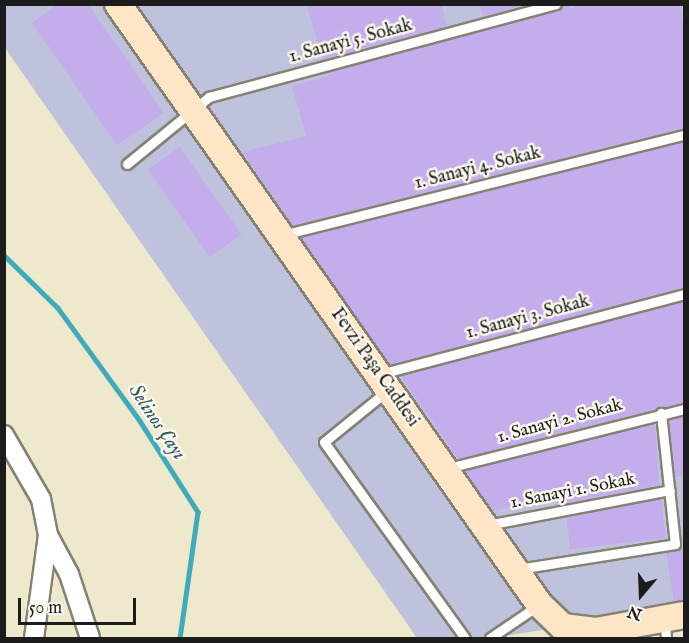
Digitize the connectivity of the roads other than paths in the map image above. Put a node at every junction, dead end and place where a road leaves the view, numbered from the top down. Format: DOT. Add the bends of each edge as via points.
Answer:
graph roads {
  1 [pos="118,4"];
  2 [pos="556,4"];
  3 [pos="191,109"];
  4 [pos="684,135"];
  5 [pos="128,164"];
  6 [pos="279,236"];
  7 [pos="684,294"];
  8 [pos="385,382"];
  9 [pos="684,409"];
  10 [pos="661,412"];
  11 [pos="4,435"];
  12 [pos="444,469"];
  13 [pos="670,490"];
  14 [pos="481,526"];
  15 [pos="48,535"];
  16 [pos="680,543"];
  17 [pos="515,569"];
  18 [pos="539,604"];
  19 [pos="672,625"];
  20 [pos="596,635"];
  21 [pos="34,639"];
  22 [pos="90,639"];
  23 [pos="465,639"];
  24 [pos="490,639"];
  1 -- 3 [label="street, Fevzi Paşa Caddesi"];
  2 -- 3 [label="lane, 1. Sanayi 5. Sokak" via="209,97"];
  3 -- 5 [label="lane, 1. Sanayi 5. Sokak"];
  3 -- 6 [label="street, Fevzi Paşa Caddesi"];
  4 -- 6 [label="lane, 1. Sanayi 4. Sokak"];
  6 -- 8 [label="street, Fevzi Paşa Caddesi"];
  7 -- 8 [label="lane, 1. Sanayi 3. Sokak"];
  8 -- 12 [label="street, Fevzi Paşa Caddesi"];
  8 -- 23 [label="lane" via="324,442"];
  9 -- 10 [label="lane, 1. Sanayi 2. Sokak"];
  10 -- 12 [label="lane, 1. Sanayi 2. Sokak"];
  10 -- 13 [label="lane"];
  11 -- 15 [label="street" via="40,499"];
  12 -- 14 [label="street, Fevzi Paşa Caddesi"];
  13 -- 14 [label="lane, 1. Sanayi 1. Sokak"];
  13 -- 16 [label="lane"];
  14 -- 17 [label="street, Fevzi Paşa Caddesi"];
  15 -- 21 [label="street"];
  15 -- 22 [label="street" via="69,574"];
  16 -- 17 [label="lane"];
  17 -- 18 [label="street, Fevzi Paşa Caddesi"];
  18 -- 20 [label="street, Fevzi Paşa Caddesi" via="563,627"];
  18 -- 24 [label="lane"];
  19 -- 20 [label="street, Fevzi Paşa Caddesi"];
}
